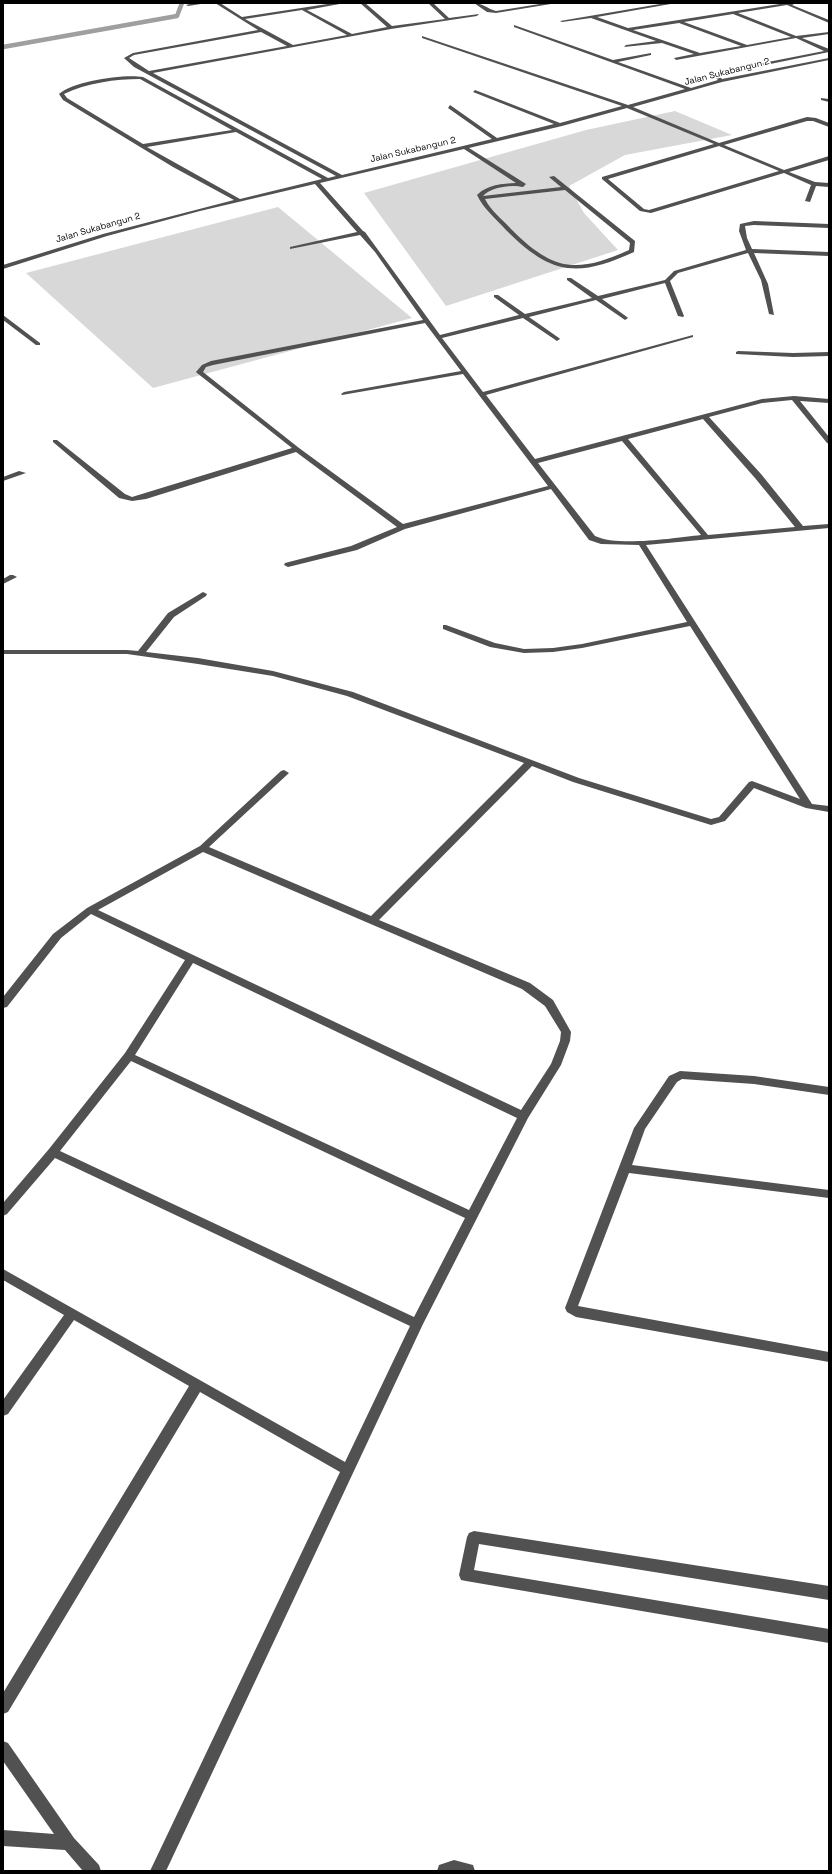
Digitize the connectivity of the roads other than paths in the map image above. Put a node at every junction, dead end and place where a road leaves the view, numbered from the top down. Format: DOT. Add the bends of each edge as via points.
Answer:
graph roads {
  1 [pos="205,3"];
  2 [pos="217,3"];
  3 [pos="343,3"];
  4 [pos="362,3"];
  5 [pos="430,3"];
  6 [pos="476,3"];
  7 [pos="554,3"];
  8 [pos="674,3"];
  9 [pos="794,3"];
  10 [pos="787,4"];
  11 [pos="188,6"];
  12 [pos="303,9"];
  13 [pos="734,13"];
  14 [pos="477,15"];
  15 [pos="593,17"];
  16 [pos="241,18"];
  17 [pos="448,19"];
  18 [pos="562,21"];
  19 [pos="680,21"];
  20 [pos="829,22"];
  21 [pos="516,26"];
  22 [pos="391,28"];
  23 [pos="629,29"];
  24 [pos="262,31"];
  25 [pos="829,33"];
  26 [pos="351,35"];
  27 [pos="424,37"];
  28 [pos="796,37"];
  29 [pos="663,41"];
  30 [pos="292,46"];
  31 [pos="626,46"];
  32 [pos="746,46"];
  33 [pos="829,51"];
  34 [pos="649,54"];
  35 [pos="700,55"];
  36 [pos="676,59"];
  37 [pos="613,61"];
  38 [pos="778,61"];
  39 [pos="827,61"];
  40 [pos="792,66"];
  41 [pos="739,68"];
  42 [pos="150,72"];
  43 [pos="756,74"];
  44 [pos="721,81"];
  45 [pos="692,90"];
  46 [pos="475,91"];
  47 [pos="829,97"];
  48 [pos="829,101"];
  49 [pos="450,107"];
  50 [pos="629,107"];
  51 [pos="560,125"];
  52 [pos="829,125"];
  53 [pos="238,130"];
  54 [pos="497,140"];
  55 [pos="143,146"];
  56 [pos="719,146"];
  57 [pos="464,148"];
  58 [pos="829,158"];
  59 [pos="782,171"];
  60 [pos="340,176"];
  61 [pos="552,177"];
  62 [pos="326,179"];
  63 [pos="316,182"];
  64 [pos="523,184"];
  65 [pos="814,184"];
  66 [pos="829,185"];
  67 [pos="566,188"];
  68 [pos="533,192"];
  69 [pos="481,198"];
  70 [pos="238,200"];
  71 [pos="808,201"];
  72 [pos="829,226"];
  73 [pos="363,233"];
  74 [pos="292,248"];
  75 [pos="750,251"];
  76 [pos="829,254"];
  77 [pos="3,267"];
  78 [pos="569,280"];
  79 [pos="667,281"];
  80 [pos="496,296"];
  81 [pos="597,298"];
  82 [pos="772,314"];
  83 [pos="681,316"];
  84 [pos="3,317"];
  85 [pos="524,317"];
  86 [pos="625,318"];
  87 [pos="427,321"];
  88 [pos="691,336"];
  89 [pos="438,337"];
  90 [pos="557,339"];
  91 [pos="38,344"];
  92 [pos="738,353"];
  93 [pos="829,354"];
  94 [pos="466,372"];
  95 [pos="344,394"];
  96 [pos="483,394"];
  97 [pos="794,398"];
  98 [pos="829,401"];
  99 [pos="704,416"];
  100 [pos="623,438"];
  101 [pos="55,441"];
  102 [pos="829,442"];
  103 [pos="298,449"];
  104 [pos="534,462"];
  105 [pos="22,473"];
  106 [pos="3,480"];
  107 [pos="552,487"];
  108 [pos="829,526"];
  109 [pos="402,527"];
  110 [pos="801,529"];
  111 [pos="706,537"];
  112 [pos="641,543"];
  113 [pos="288,565"];
  114 [pos="13,577"];
  115 [pos="3,582"];
  116 [pos="203,594"];
  117 [pos="693,623"];
  118 [pos="446,627"];
  119 [pos="3,652"];
  120 [pos="140,654"];
  121 [pos="530,763"];
  122 [pos="284,773"];
  123 [pos="809,806"];
  124 [pos="829,809"];
  125 [pos="203,848"];
  126 [pos="90,910"];
  127 [pos="372,921"];
  128 [pos="191,959"];
  129 [pos="3,1004"];
  130 [pos="129,1056"];
  131 [pos="829,1091"];
  132 [pos="523,1116"];
  133 [pos="53,1152"];
  134 [pos="625,1168"];
  135 [pos="829,1194"];
  136 [pos="3,1211"];
  137 [pos="471,1216"];
  138 [pos="3,1274"];
  139 [pos="72,1313"];
  140 [pos="417,1324"];
  141 [pos="829,1357"];
  142 [pos="197,1385"];
  143 [pos="3,1410"];
  144 [pos="348,1470"];
  145 [pos="829,1593"];
  146 [pos="829,1636"];
  147 [pos="3,1707"];
  148 [pos="3,1748"];
  149 [pos="3,1838"];
  150 [pos="69,1843"];
  151 [pos="93,1871"];
  152 [pos="158,1871"];
  153 [pos="445,1871"];
  154 [pos="467,1871"];
  1 -- 11 [label="street"];
  2 -- 16 [label="street"];
  3 -- 12 [label="street"];
  4 -- 22 [label="street"];
  5 -- 17 [label="street"];
  6 -- 7 [label="street" via="496,12"];
  8 -- 15 [label="street"];
  9 -- 10 [label="street"];
  10 -- 13 [label="street"];
  10 -- 20 [label="street"];
  12 -- 16 [label="street"];
  12 -- 26 [label="street"];
  13 -- 19 [label="street"];
  13 -- 28 [label="street"];
  14 -- 17 [label="street"];
  15 -- 18 [label="street"];
  15 -- 23 [label="street"];
  16 -- 24 [label="street"];
  17 -- 22 [label="street"];
  19 -- 23 [label="street"];
  19 -- 32 [label="street"];
  21 -- 37 [label="street"];
  22 -- 26 [label="street"];
  23 -- 29 [label="street"];
  24 -- 30 [label="street"];
  24 -- 42 [label="street" via="133,54 126,58"];
  25 -- 28 [label="street"];
  26 -- 30 [label="street"];
  27 -- 50 [label="street"];
  28 -- 32 [label="street"];
  28 -- 33 [label="street"];
  29 -- 31 [label="street"];
  29 -- 35 [label="street"];
  30 -- 42 [label="street"];
  32 -- 35 [label="street"];
  33 -- 38 [label="street"];
  34 -- 37 [label="street"];
  35 -- 36 [label="street"];
  37 -- 45 [label="street"];
  38 -- 40 [label="street"];
  38 -- 41 [label="street"];
  39 -- 40 [label="street, Jalan Sukabangun 2"];
  40 -- 43 [label="street, Jalan Sukabangun 2"];
  41 -- 43 [label="street"];
  41 -- 44 [label="street" via="719,73 716,76"];
  42 -- 60 [label="street"];
  43 -- 44 [label="street, Jalan Sukabangun 2"];
  44 -- 45 [label="street, Jalan Sukabangun 2"];
  45 -- 50 [label="street, Jalan Sukabangun 2"];
  46 -- 51 [label="street"];
  47 -- 48 [label="street" via="823,99"];
  49 -- 54 [label="street"];
  50 -- 51 [label="street, Jalan Sukabangun 2"];
  50 -- 56 [label="street"];
  51 -- 54 [label="street, Jalan Sukabangun 2"];
  52 -- 56 [label="street" via="807,119"];
  53 -- 55 [label="street"];
  53 -- 55 [label="street" via="141,78 71,88 61,94 65,99"];
  53 -- 62 [label="street"];
  54 -- 57 [label="street, Jalan Sukabangun 2"];
  55 -- 70 [label="street"];
  56 -- 59 [label="street"];
  56 -- 59 [label="street" via="604,178 642,210 649,212"];
  57 -- 60 [label="street, Jalan Sukabangun 2"];
  57 -- 64 [label="street"];
  58 -- 59 [label="street"];
  59 -- 65 [label="street"];
  60 -- 62 [label="street, Jalan Sukabangun 2"];
  61 -- 67 [label="street"];
  62 -- 63 [label="street, Jalan Sukabangun 2"];
  63 -- 70 [label="street, Jalan Sukabangun 2"];
  63 -- 73 [label="street"];
  64 -- 68 [label="street"];
  64 -- 69 [label="street" via="494,187 485,190"];
  65 -- 66 [label="street"];
  65 -- 71 [label="street"];
  67 -- 68 [label="street"];
  67 -- 69 [label="street" via="632,242 632,251 598,265 580,268 558,266 521,243"];
  68 -- 69 [label="street"];
  70 -- 77 [label="street, Jalan Sukabangun 2"];
  72 -- 75 [label="street" via="742,225 741,229"];
  73 -- 74 [label="street"];
  73 -- 87 [label="street"];
  75 -- 76 [label="street"];
  75 -- 79 [label="street" via="676,272"];
  75 -- 82 [label="street" via="764,279"];
  78 -- 81 [label="street"];
  79 -- 81 [label="street"];
  79 -- 83 [label="street"];
  80 -- 85 [label="street"];
  81 -- 85 [label="street"];
  81 -- 86 [label="street"];
  84 -- 91 [label="street"];
  85 -- 89 [label="street"];
  85 -- 90 [label="street"];
  87 -- 89 [label="street"];
  87 -- 103 [label="street" via="211,363 200,370 199,372"];
  88 -- 96 [label="street"];
  89 -- 94 [label="street"];
  92 -- 93 [label="street"];
  94 -- 95 [label="street"];
  94 -- 96 [label="street"];
  96 -- 104 [label="street"];
  97 -- 98 [label="street"];
  97 -- 99 [label="street" via="762,401"];
  97 -- 102 [label="street"];
  99 -- 100 [label="street"];
  99 -- 110 [label="street"];
  100 -- 104 [label="street"];
  100 -- 111 [label="street"];
  101 -- 103 [label="street" via="122,496 132,499"];
  103 -- 109 [label="street"];
  104 -- 107 [label="street"];
  105 -- 106 [label="street"];
  107 -- 109 [label="street"];
  107 -- 112 [label="street" via="594,540"];
  108 -- 110 [label="street"];
  109 -- 113 [label="street" via="354,548"];
  110 -- 111 [label="street"];
  111 -- 112 [label="street"];
  112 -- 117 [label="street"];
  114 -- 115 [label="street"];
  116 -- 120 [label="street" via="171,615"];
  117 -- 118 [label="street" via="582,646 524,651 493,645"];
  117 -- 123 [label="street"];
  119 -- 120 [label="street"];
  120 -- 121 [label="street" via="273,674 350,694"];
  121 -- 123 [label="street" via="711,822 722,819 752,784"];
  121 -- 127 [label="street"];
  122 -- 125 [label="street"];
  123 -- 124 [label="street"];
  125 -- 126 [label="street"];
  125 -- 127 [label="street"];
  126 -- 128 [label="street"];
  126 -- 129 [label="street" via="57,936"];
  127 -- 132 [label="street" via="526,986 549,1003 566,1032 565,1041 556,1065"];
  128 -- 130 [label="street"];
  128 -- 132 [label="street"];
  130 -- 133 [label="street"];
  130 -- 137 [label="street"];
  131 -- 134 [label="street" via="754,1080 680,1075 673,1079 640,1128"];
  132 -- 137 [label="street"];
  133 -- 136 [label="street"];
  133 -- 140 [label="street"];
  134 -- 135 [label="street"];
  134 -- 141 [label="street" via="571,1309 576,1312"];
  137 -- 140 [label="street"];
  138 -- 139 [label="street"];
  139 -- 142 [label="street"];
  139 -- 143 [label="street"];
  140 -- 144 [label="street"];
  142 -- 144 [label="street"];
  142 -- 147 [label="street"];
  144 -- 152 [label="street"];
  145 -- 146 [label="street" via="474,1537 466,1575"];
  148 -- 150 [label="street"];
  149 -- 150 [label="street"];
  150 -- 151 [label="street"];
  153 -- 154 [label="street" via="454,1868"];
}
